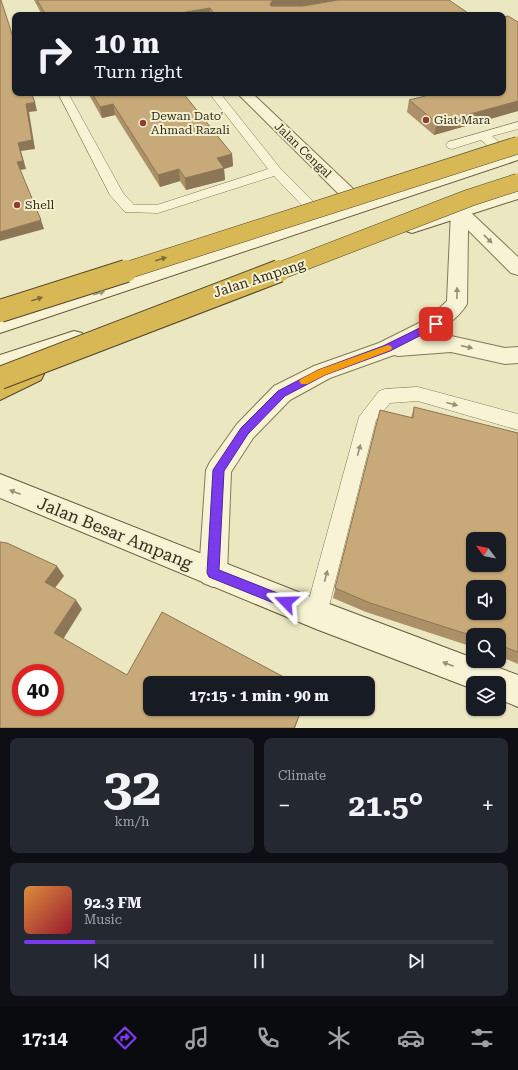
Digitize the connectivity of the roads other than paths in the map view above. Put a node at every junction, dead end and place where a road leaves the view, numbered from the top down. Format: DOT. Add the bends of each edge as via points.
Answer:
graph roads {
  1 [pos="64,96"];
  2 [pos="216,96"];
  3 [pos="247,96"];
  4 [pos="518,125"];
  5 [pos="483,135"];
  6 [pos="452,145"];
  7 [pos="515,153"];
  8 [pos="276,171"];
  9 [pos="518,182"];
  10 [pos="431,184"];
  11 [pos="518,194"];
  12 [pos="361,206"];
  13 [pos="460,212"];
  14 [pos="323,219"];
  15 [pos="518,268"];
  16 [pos="0,311"];
  17 [pos="0,325"];
  18 [pos="106,337"];
  19 [pos="387,349"];
  20 [pos="518,355"];
  21 [pos="0,364"];
  22 [pos="0,378"];
  23 [pos="0,391"];
  24 [pos="518,422"];
  25 [pos="0,486"];
  26 [pos="213,573"];
  27 [pos="316,614"];
  28 [pos="480,676"];
  29 [pos="506,686"];
  30 [pos="518,691"];
  1 -- 8 [label="lane" via="117,195 130,209 158,209"];
  2 -- 8 [label="lane"];
  3 -- 12 [label="street, Jalan Cengal"];
  4 -- 5 [label="lane"];
  5 -- 6 [label="lane"];
  5 -- 7 [label="lane"];
  7 -- 10 [label="street"];
  16 -- 7 [label="highway, one-way, bridge"];
  8 -- 14 [label="lane"];
  9 -- 18 [label="highway, bridge" via="469,198"];
  10 -- 12 [label="street"];
  10 -- 13 [label="street"];
  11 -- 13 [label="street, Jalan Ampang"];
  12 -- 14 [label="street"];
  13 -- 15 [label="street, one-way"];
  19 -- 13 [label="street, one-way" via="436,324 457,304"];
  13 -- 21 [label="street, Jalan Ampang"];
  17 -- 14 [label="street, one-way"];
  18 -- 22 [label="highway, bridge"];
  18 -- 23 [label="highway, bridge"];
  19 -- 20 [label="street, one-way" via="451,344 505,356"];
  19 -- 26 [label="street" via="322,372 282,393 244,431 219,470"];
  27 -- 24 [label="lane, one-way" via="368,417 385,396 418,394"];
  26 -- 25 [label="street, Jalan Besar Ampang, one-way"];
  26 -- 27 [label="street, Jalan Besar Ampang"];
  28 -- 27 [label="street, Jalan Besar Ampang, one-way"];
  29 -- 30 [label="street, Jalan Besar Ampang"];
}
